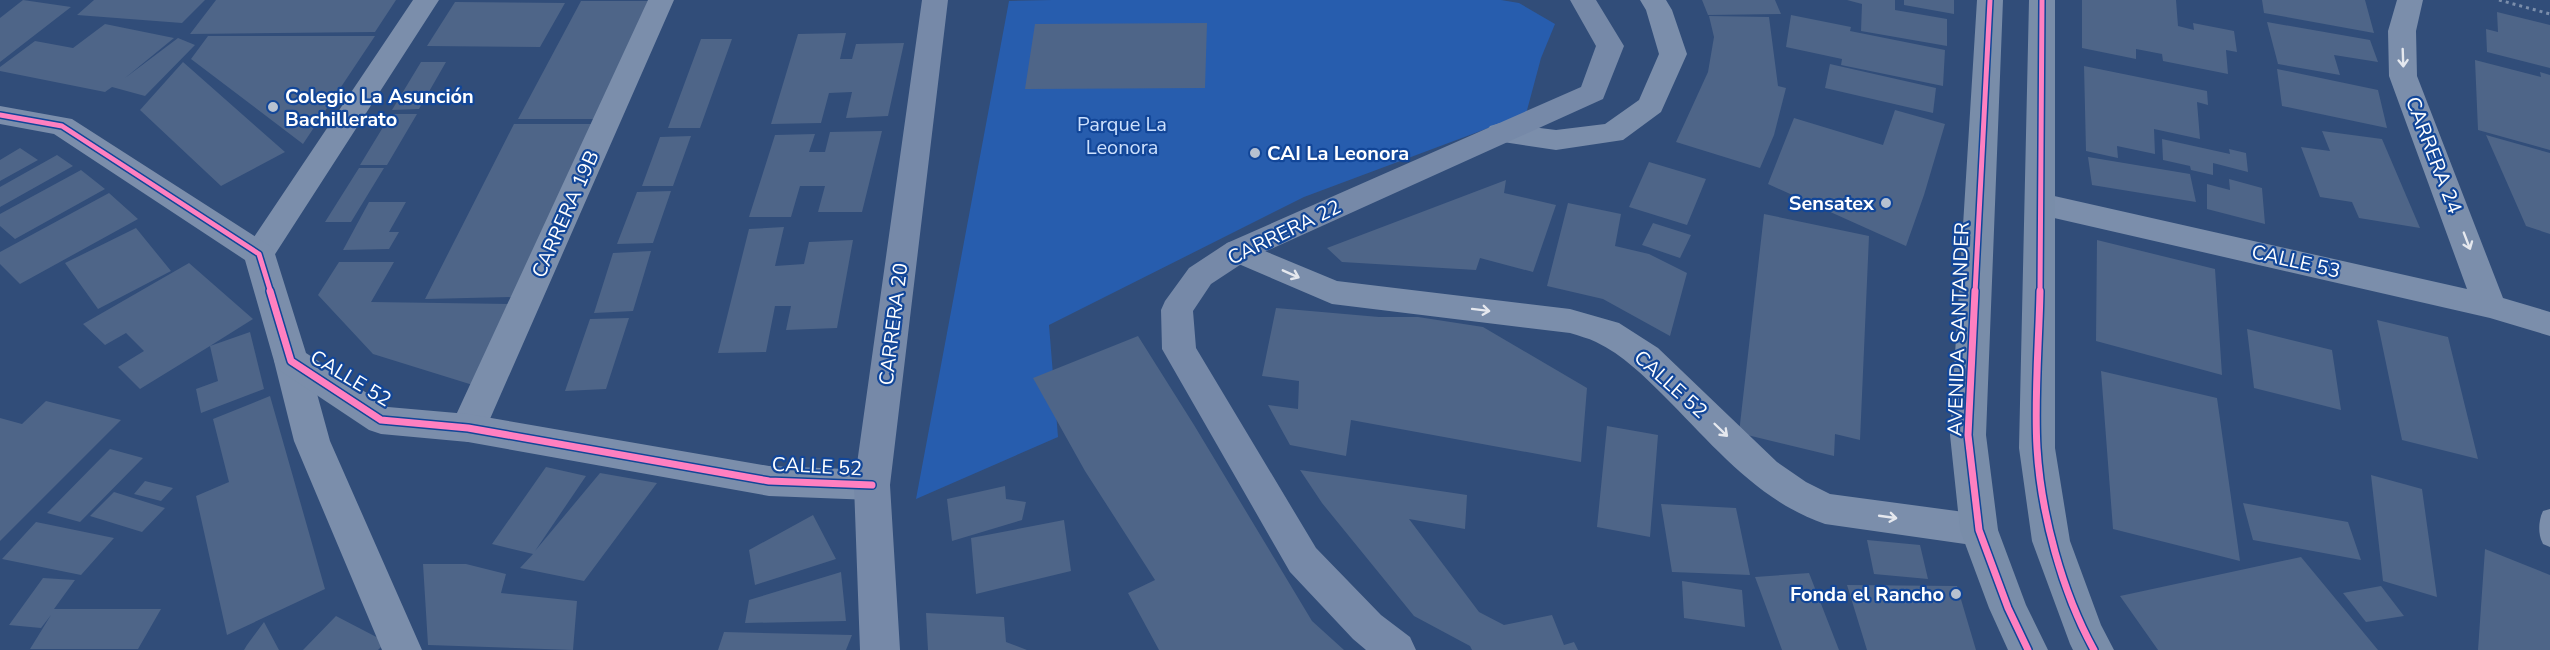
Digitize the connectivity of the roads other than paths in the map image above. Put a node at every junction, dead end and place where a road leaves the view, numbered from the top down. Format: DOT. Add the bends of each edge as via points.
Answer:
graph roads {
  1 [pos="426,0"];
  2 [pos="661,0"];
  3 [pos="935,0"];
  4 [pos="1582,0"];
  5 [pos="1653,0"];
  6 [pos="1990,0"];
  7 [pos="2042,0"];
  8 [pos="2410,0"];
  9 [pos="0,115"];
  10 [pos="1500,133"];
  11 [pos="2041,204"];
  12 [pos="1238,251"];
  13 [pos="259,254"];
  14 [pos="2490,306"];
  15 [pos="2550,324"];
  16 [pos="291,361"];
  17 [pos="468,428"];
  18 [pos="872,485"];
  19 [pos="2550,517"];
  20 [pos="1979,530"];
  21 [pos="2550,538"];
  22 [pos="402,650"];
  23 [pos="880,650"];
  24 [pos="1396,650"];
  25 [pos="2028,650"];
  26 [pos="2094,650"];
  1 -- 13 [label="street"];
  2 -- 17 [label="street, CARRERA 19B"];
  3 -- 18 [label="main road, CARRERA 20"];
  4 -- 10 [label="main road, CARRERA 22" via="1610,46 1593,93"];
  5 -- 10 [label="street" via="1673,54 1651,105 1613,133 1556,140"];
  6 -- 20 [label="main road, AVENIDA SANTANDER" via="1968,435"];
  7 -- 11 [label="main road"];
  8 -- 14 [label="street, CARRERA 24, one-way" via="2402,31 2403,76"];
  9 -- 13 [label="street" via="62,126"];
  10 -- 12 [label="main road, CARRERA 22"];
  11 -- 14 [label="street, CALLE 53"];
  11 -- 26 [label="main road" via="2037,448 2051,541"];
  12 -- 20 [label="street, CALLE 52, one-way" via="1332,292 1570,321 1607,332 1646,357 1764,472 1793,493 1825,508"];
  12 -- 24 [label="main road, CARRERA 22" via="1200,276 1177,310 1179,349 1303,560 1367,627"];
  13 -- 16 [label="street, CALLE 52"];
  14 -- 15 [label="street, CALLE 53"];
  16 -- 17 [label="street, CALLE 52" via="381,420"];
  16 -- 22 [label="street" via="312,441"];
  17 -- 18 [label="street, CALLE 52" via="769,481"];
  18 -- 23 [label="main road, CARRERA 20"];
  19 -- 21 [label="lane"];
  20 -- 25 [label="main road, AVENIDA SANTANDER"];
}
